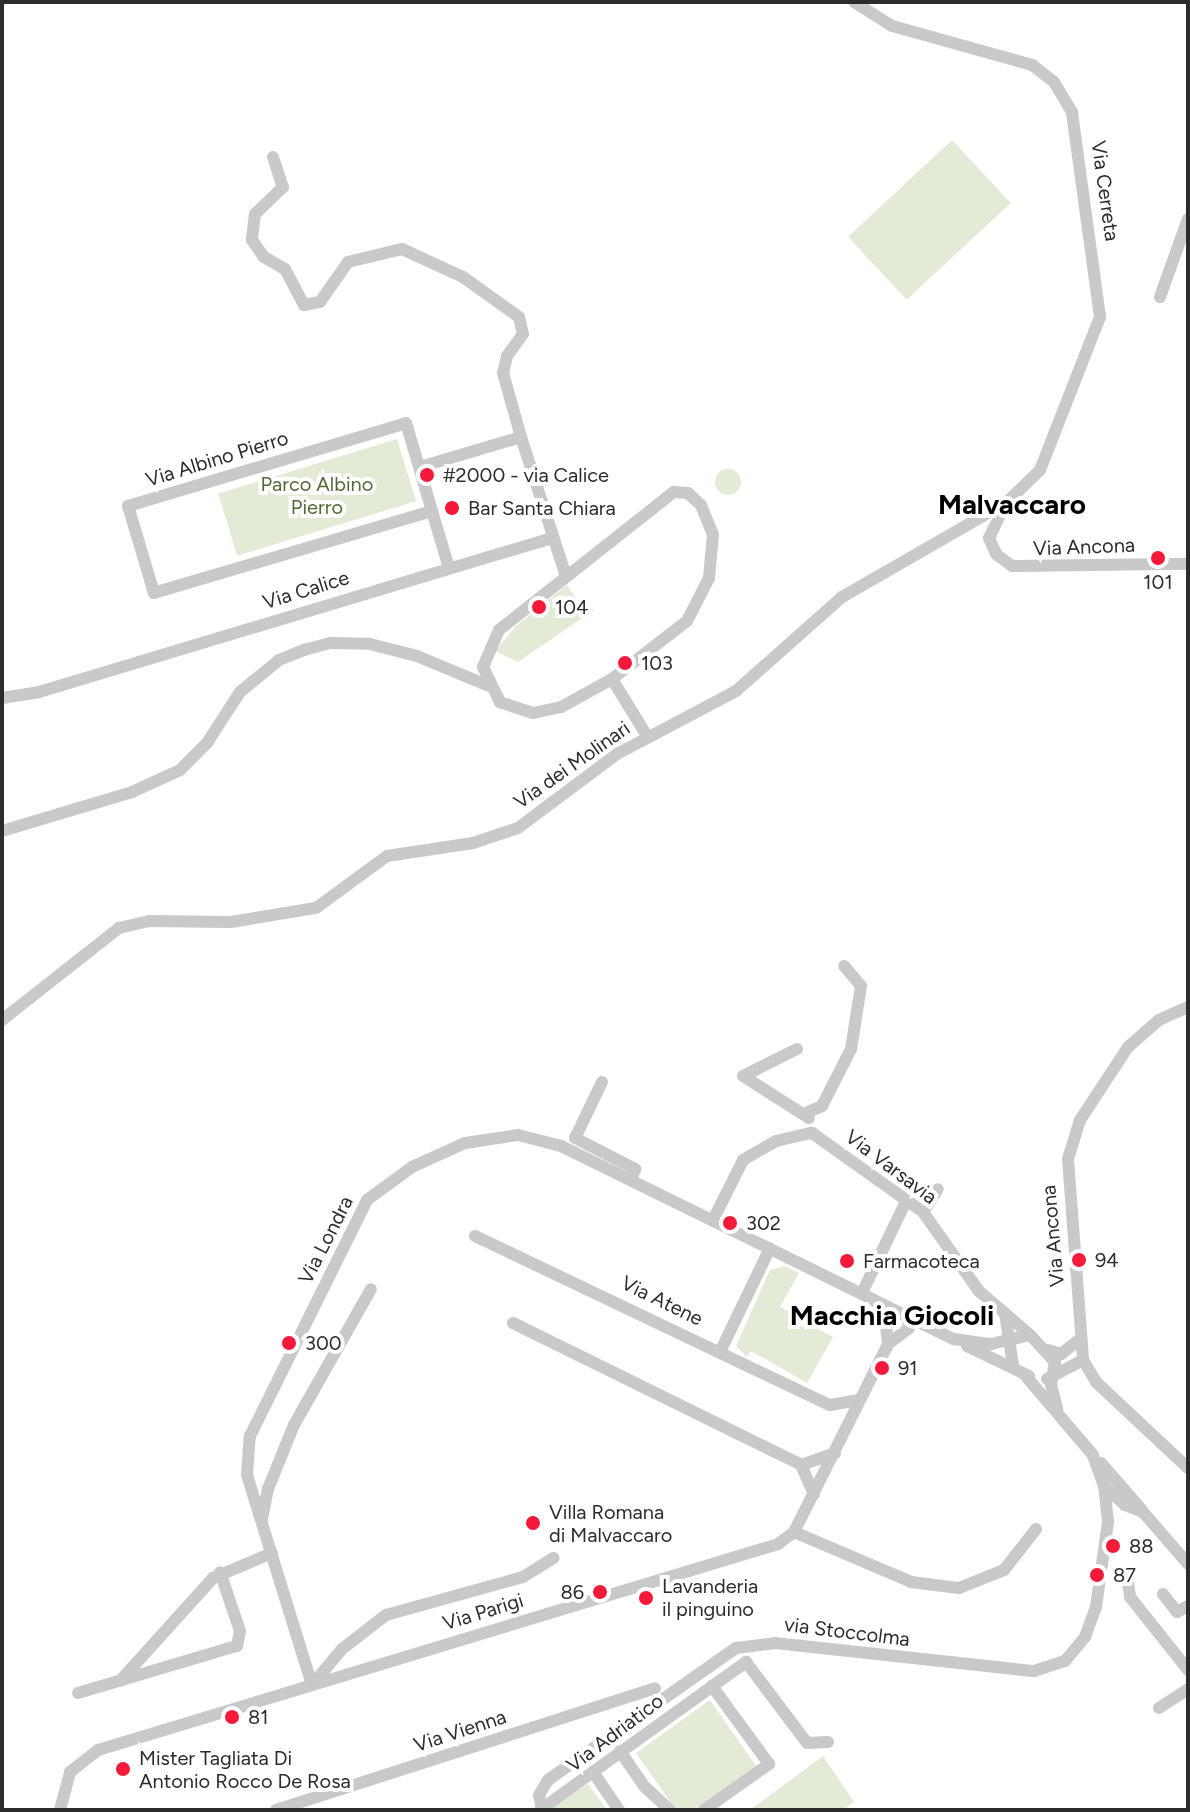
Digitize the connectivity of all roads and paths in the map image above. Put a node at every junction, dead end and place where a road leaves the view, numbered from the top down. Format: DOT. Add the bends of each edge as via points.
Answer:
graph roads {
  1 [pos="854,2"];
  2 [pos="273,157"];
  3 [pos="1188,219"];
  4 [pos="1160,297"];
  5 [pos="521,437"];
  6 [pos="420,467"];
  7 [pos="1007,502"];
  8 [pos="432,511"];
  9 [pos="552,538"];
  10 [pos="1188,564"];
  11 [pos="449,568"];
  12 [pos="566,576"];
  13 [pos="612,679"];
  14 [pos="489,686"];
  15 [pos="2,698"];
  16 [pos="647,736"];
  17 [pos="2,831"];
  18 [pos="844,966"];
  19 [pos="1188,1007"];
  20 [pos="2,1020"];
  21 [pos="797,1049"];
  22 [pos="602,1082"];
  23 [pos="808,1112"];
  24 [pos="812,1133"];
  25 [pos="631,1179"];
  26 [pos="938,1189"];
  27 [pos="906,1201"];
  28 [pos="923,1212"];
  29 [pos="713,1220"];
  30 [pos="475,1236"];
  31 [pos="770,1248"];
  32 [pos="371,1289"];
  33 [pos="867,1296"];
  34 [pos="1004,1310"];
  35 [pos="907,1313"];
  36 [pos="887,1321"];
  37 [pos="513,1323"];
  38 [pos="931,1325"];
  39 [pos="905,1331"];
  40 [pos="1030,1335"];
  41 [pos="954,1339"];
  42 [pos="1080,1339"];
  43 [pos="1008,1342"];
  44 [pos="888,1344"];
  45 [pos="720,1352"];
  46 [pos="1055,1352"];
  47 [pos="1083,1360"];
  48 [pos="1013,1365"];
  49 [pos="1024,1374"];
  50 [pos="1057,1375"];
  51 [pos="1096,1382"];
  52 [pos="858,1400"];
  53 [pos="830,1405"];
  54 [pos="1057,1408"];
  55 [pos="843,1430"];
  56 [pos="835,1453"];
  57 [pos="1093,1455"];
  58 [pos="801,1465"];
  59 [pos="1188,1468"];
  60 [pos="1104,1486"];
  61 [pos="814,1494"];
  62 [pos="1125,1505"];
  63 [pos="1143,1512"];
  64 [pos="1108,1522"];
  65 [pos="262,1523"];
  66 [pos="1036,1529"];
  67 [pos="794,1532"];
  68 [pos="272,1553"];
  69 [pos="553,1558"];
  70 [pos="1188,1564"];
  71 [pos="220,1572"];
  72 [pos="1128,1582"];
  73 [pos="1163,1594"];
  74 [pos="1188,1606"];
  75 [pos="1188,1670"];
  76 [pos="120,1681"];
  77 [pos="312,1685"];
  78 [pos="712,1686"];
  79 [pos="655,1688"];
  80 [pos="1188,1689"];
  81 [pos="78,1693"];
  82 [pos="1159,1708"];
  83 [pos="828,1742"];
  84 [pos="620,1751"];
  85 [pos="593,1772"];
  86 [pos="60,1810"];
  87 [pos="276,1810"];
  88 [pos="541,1810"];
  89 [pos="619,1810"];
  90 [pos="670,1810"];
  91 [pos="704,1810"];
  1 -- 7 [label="street, Via Cerreta" via="892,26 1032,65 1054,82 1072,112 1100,317 1050,452"];
  2 -- 5 [label="street" via="283,187 255,214 252,240 264,257 285,269 304,305 325,297 348,262 402,249 463,277 519,317 523,334 507,356 503,373"];
  3 -- 4 [label="street"];
  5 -- 6 [label="street"];
  5 -- 9 [label="street"];
  6 -- 8 [label="street, Via Albino Pierro"];
  6 -- 8 [label="street, Via Albino Pierro" via="406,423 128,506 154,593"];
  7 -- 10 [label="street, Via Ancona" via="989,538 996,554 1012,566"];
  7 -- 16 [label="street, Via dei Molinari" via="842,597 748,683"];
  8 -- 11 [label="street"];
  9 -- 11 [label="street, Via Calice"];
  9 -- 12 [label="street"];
  11 -- 15 [label="street, Via Calice"];
  12 -- 13 [label="street" via="674,492 688,493 710,519 713,557 701,601 668,639"];
  12 -- 14 [label="street" via="492,639 483,667"];
  13 -- 14 [label="street" via="561,707 533,713 510,708"];
  13 -- 16 [label="street"];
  14 -- 17 [label="street" via="417,656 370,644 331,643 304,650 279,660 240,692 207,743 180,770 132,792"];
  16 -- 20 [label="street, Via dei Molinari" via="596,767 518,828 473,843 387,856 329,903 231,922 149,921 119,928"];
  18 -- 23 [label="street" via="861,986 851,1049 822,1106"];
  19 -- 42 [label="street, Via Ancona" via="1159,1020 1128,1047 1073,1134 1068,1176"];
  21 -- 23 [label="street" via="743,1076"];
  22 -- 25 [label="street" via="575,1138 635,1169"];
  23 -- 24 [label="street"];
  24 -- 27 [label="street, Via Varsavia"];
  24 -- 29 [label="street" via="776,1141 743,1160"];
  25 -- 29 [label="street, Via Londra"];
  25 -- 65 [label="street, Via Londra" via="561,1146 502,1135 438,1154 377,1189 361,1211 250,1436 247,1475"];
  26 -- 28 [label="street"];
  27 -- 28 [label="street, Via Varsavia"];
  27 -- 33 [label="street"];
  28 -- 34 [label="street, Via Varsavia" via="979,1291"];
  29 -- 31 [label="street, Via Londra"];
  30 -- 45 [label="street, Via Atene"];
  31 -- 33 [label="street, Via Londra"];
  31 -- 45 [label="street"];
  32 -- 65 [label="street" via="294,1425 268,1489"];
  33 -- 35 [label="street, Via Londra"];
  33 -- 36 [label="street"];
  34 -- 40 [label="street"];
  34 -- 43 [label="street" via="1012,1334"];
  35 -- 38 [label="street"];
  35 -- 39 [label="street"];
  36 -- 39 [label="street"];
  36 -- 44 [label="street"];
  37 -- 58 [label="street"];
  38 -- 39 [label="street"];
  38 -- 41 [label="street"];
  39 -- 44 [label="street"];
  40 -- 43 [label="street"];
  40 -- 46 [label="street"];
  41 -- 43 [label="street"];
  41 -- 48 [label="street"];
  42 -- 46 [label="street"];
  42 -- 47 [label="street, Via Ancona"];
  43 -- 48 [label="street"];
  44 -- 52 [label="street"];
  45 -- 53 [label="street, Via Atene"];
  46 -- 47 [label="street"];
  46 -- 50 [label="street"];
  47 -- 50 [label="street"];
  47 -- 51 [label="street, Via Ancona"];
  48 -- 49 [label="street"];
  49 -- 50 [label="street" via="1038,1380"];
  49 -- 54 [label="street"];
  50 -- 51 [label="street"];
  50 -- 54 [label="street"];
  51 -- 59 [label="street, Via Ancona"];
  52 -- 53 [label="street"];
  52 -- 55 [label="street"];
  53 -- 55 [label="street"];
  54 -- 57 [label="street"];
  55 -- 56 [label="street"];
  56 -- 58 [label="street"];
  56 -- 61 [label="street"];
  57 -- 60 [label="street, via Stoccolma"];
  57 -- 63 [label="street"];
  58 -- 61 [label="street"];
  60 -- 62 [label="street"];
  60 -- 64 [label="street, via Stoccolma"];
  61 -- 67 [label="street"];
  62 -- 63 [label="street"];
  62 -- 64 [label="street"];
  63 -- 70 [label="street"];
  64 -- 88 [label="street, via Stoccolma" via="1096,1607 1076,1650 1055,1666 1034,1671 748,1644 726,1652 548,1780 539,1795"];
  65 -- 68 [label="street, Via Londra"];
  66 -- 67 [label="street" via="1004,1570 959,1588 911,1582"];
  67 -- 77 [label="street, Via Parigi" via="778,1544"];
  68 -- 71 [label="street"];
  68 -- 77 [label="street, Via Londra"];
  69 -- 77 [label="street" via="523,1577 386,1615 342,1649"];
  71 -- 76 [label="street"];
  71 -- 76 [label="street" via="240,1631 237,1646"];
  72 -- 75 [label="street" via="1130,1597"];
  73 -- 74 [label="street" via="1177,1612"];
  76 -- 81 [label="street"];
  77 -- 86 [label="street, Via Parigi" via="88,1755 65,1781"];
  78 -- 83 [label="street, Via Adriatico" via="746,1662 807,1743"];
  78 -- 84 [label="street, Via Adriatico"];
  78 -- 91 [label="street" via="769,1764"];
  79 -- 87 [label="street, Via Vienna"];
  80 -- 82 [label="street"];
  84 -- 85 [label="street, Via Adriatico"];
  84 -- 90 [label="street" via="644,1786"];
  85 -- 88 [label="street, Via Adriatico"];
  85 -- 89 [label="street"];
}
